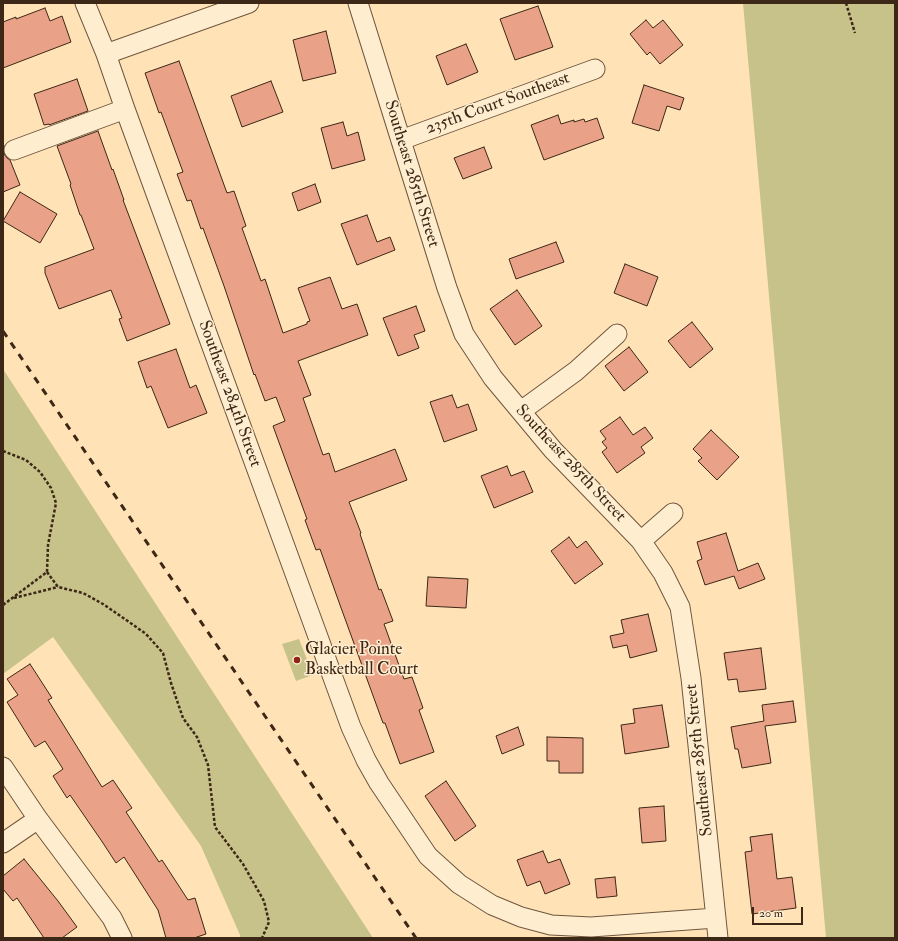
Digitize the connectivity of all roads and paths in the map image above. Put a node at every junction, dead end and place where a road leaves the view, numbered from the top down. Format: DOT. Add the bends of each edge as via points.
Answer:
graph roads {
  1 [pos="85,3"];
  2 [pos="249,3"];
  3 [pos="358,3"];
  4 [pos="846,3"];
  5 [pos="854,33"];
  6 [pos="106,54"];
  7 [pos="595,68"];
  8 [pos="125,109"];
  9 [pos="401,140"];
  10 [pos="14,150"];
  11 [pos="617,334"];
  12 [pos="521,411"];
  13 [pos="3,451"];
  14 [pos="673,513"];
  15 [pos="641,541"];
  16 [pos="47,572"];
  17 [pos="58,587"];
  18 [pos="12,599"];
  19 [pos="3,605"];
  20 [pos="3,767"];
  21 [pos="38,819"];
  22 [pos="3,843"];
  23 [pos="716,918"];
  24 [pos="122,938"];
  25 [pos="262,938"];
  26 [pos="718,938"];
  1 -- 6 [label="street, Southeast 284th Street"];
  2 -- 6 [label="street"];
  3 -- 9 [label="street, Southeast 285th Street"];
  4 -- 5 [label="path"];
  6 -- 8 [label="street, Southeast 284th Street"];
  7 -- 9 [label="street, 235th Court Southeast"];
  8 -- 10 [label="street"];
  8 -- 23 [label="street, Southeast 284th Street" via="351,727 379,782 428,856 459,884 492,905 521,917 551,925 591,927"];
  9 -- 12 [label="street, Southeast 285th Street" via="464,334 493,378"];
  11 -- 12 [label="street" via="576,371"];
  12 -- 15 [label="street, Southeast 285th Street" via="553,450"];
  13 -- 16 [label="path" via="26,460 40,472 51,488 56,503 48,545"];
  14 -- 15 [label="street"];
  15 -- 23 [label="street, Southeast 285th Street" via="663,573 680,607 692,678"];
  16 -- 17 [label="path"];
  16 -- 18 [label="path"];
  17 -- 18 [label="path"];
  17 -- 25 [label="path" via="83,593 103,604 146,634 163,653 183,718 197,737 208,765 215,827 242,864 264,901 269,922"];
  18 -- 19 [label="path"];
  20 -- 21 [label="street"];
  21 -- 22 [label="street"];
  21 -- 24 [label="street" via="112,918"];
  23 -- 26 [label="street, Southeast 285th Street"];
}
